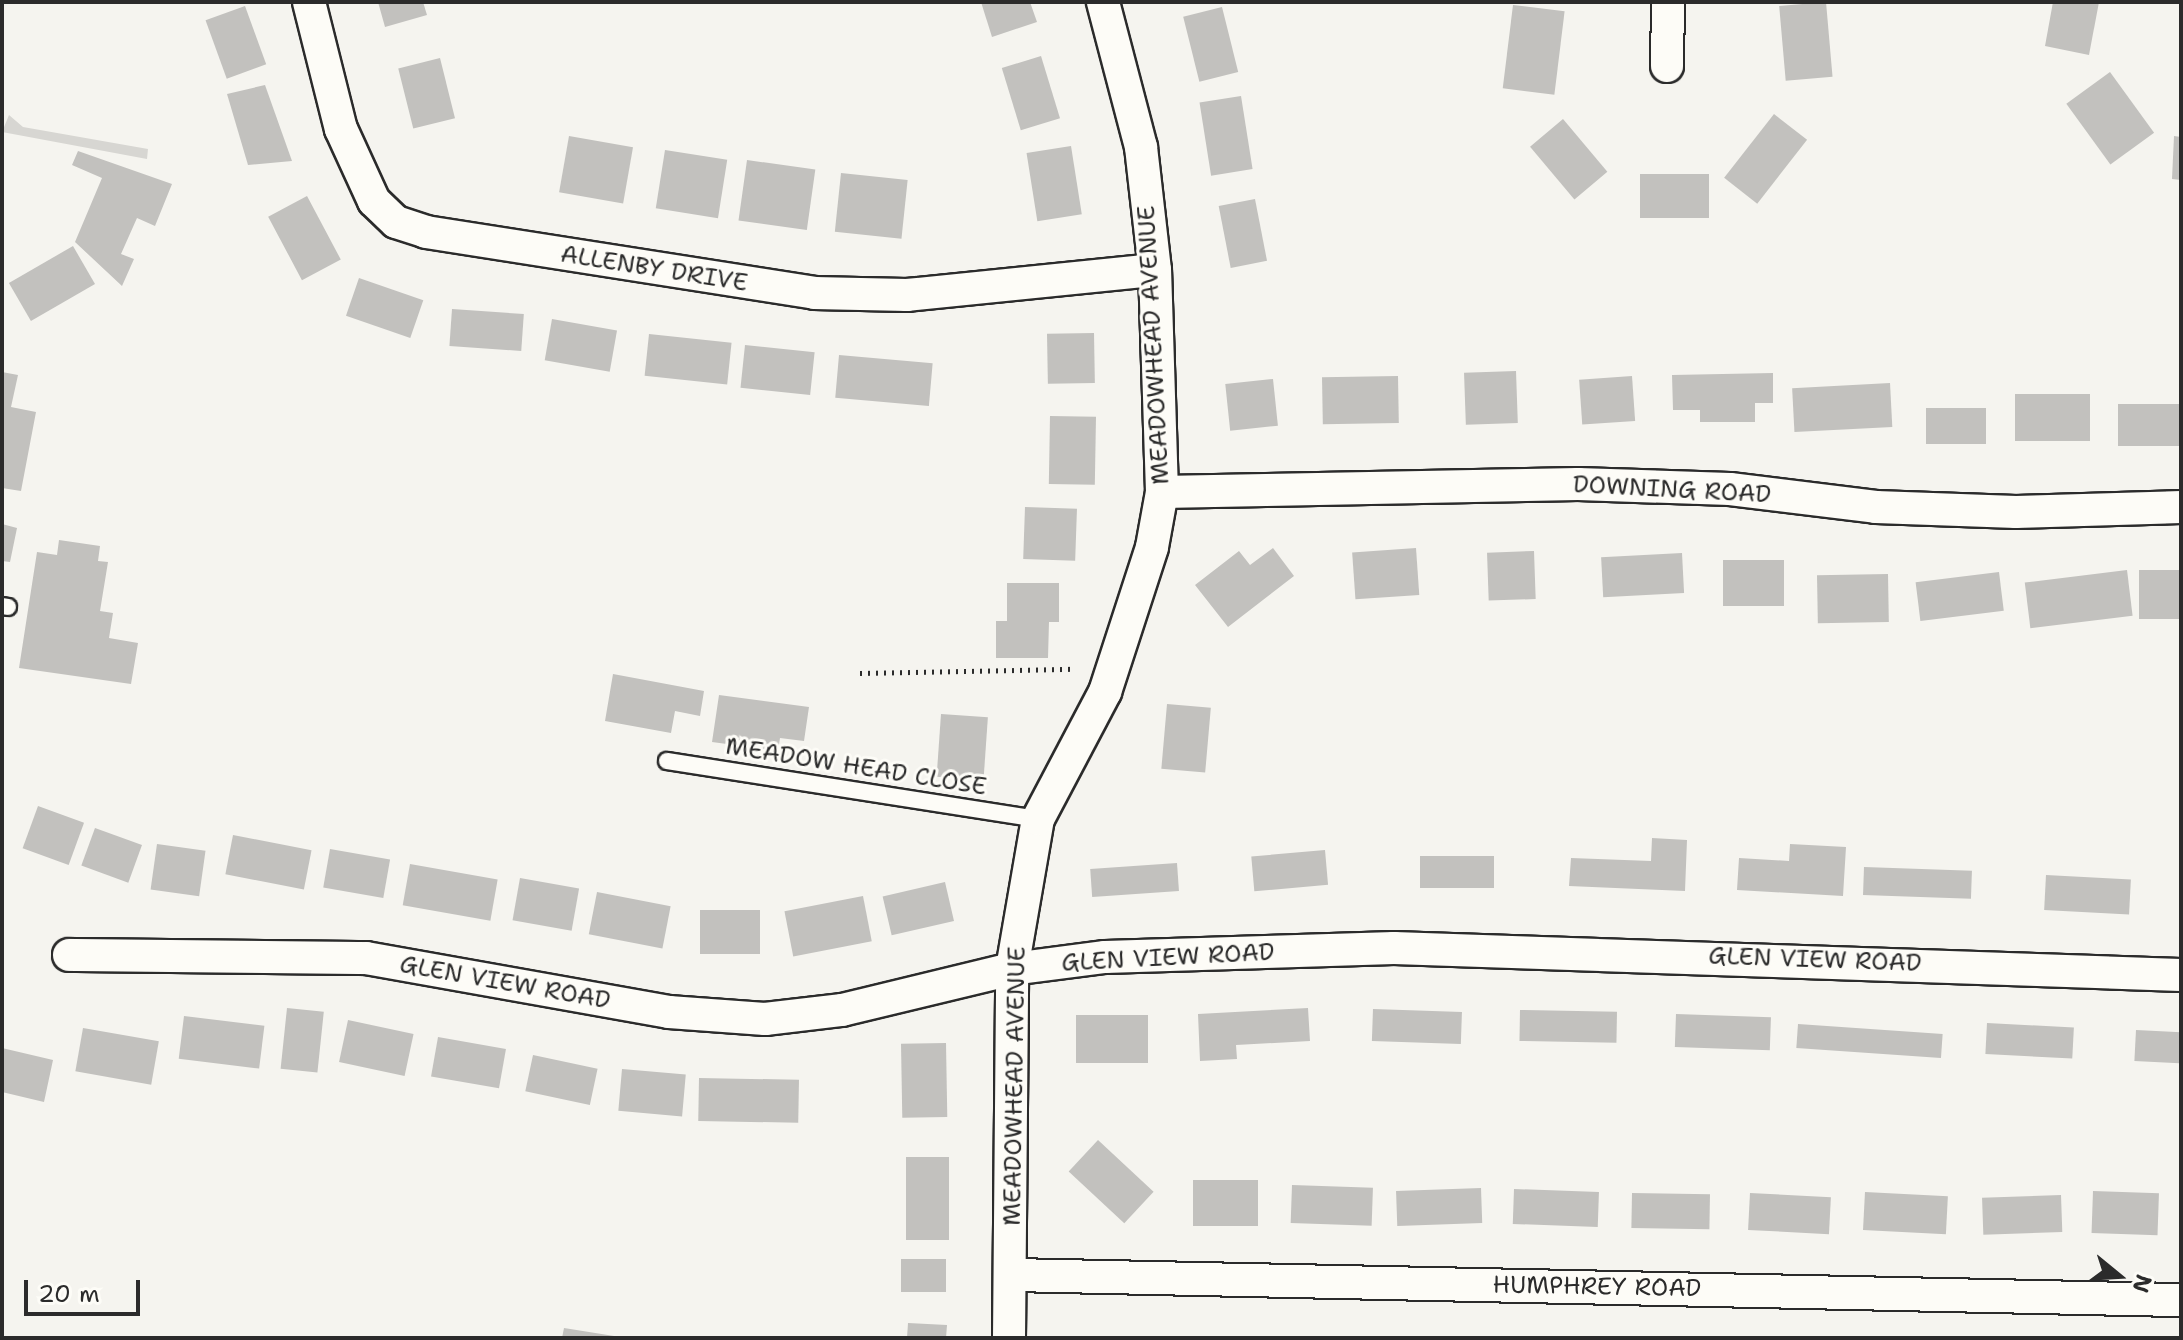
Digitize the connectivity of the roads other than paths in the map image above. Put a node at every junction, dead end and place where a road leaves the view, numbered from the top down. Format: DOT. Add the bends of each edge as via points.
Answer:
graph roads {
  1 [pos="309,2"];
  2 [pos="1103,2"];
  3 [pos="1668,2"];
  4 [pos="1667,66"];
  5 [pos="1155,270"];
  6 [pos="1162,492"];
  7 [pos="2181,507"];
  8 [pos="667,761"];
  9 [pos="1038,819"];
  10 [pos="69,955"];
  11 [pos="1012,969"];
  12 [pos="2181,975"];
  13 [pos="1012,1275"];
  14 [pos="2181,1300"];
  15 [pos="1009,1338"];
  1 -- 5 [label="street, ALLENBY DRIVE" via="341,129 374,201 396,222 426,232 814,293 907,295"];
  2 -- 5 [label="street, MEADOWHEAD AVENUE" via="1141,147"];
  3 -- 4 [label="street"];
  5 -- 6 [label="street, MEADOWHEAD AVENUE"];
  6 -- 7 [label="street, DOWNING ROAD" via="1578,484 1730,489 1876,507 2016,512"];
  6 -- 9 [label="street, MEADOWHEAD AVENUE" via="1152,547 1113,668"];
  8 -- 9 [label="lane, MEADOW HEAD CLOSE"];
  9 -- 11 [label="street, MEADOWHEAD AVENUE"];
  10 -- 11 [label="street, GLEN VIEW ROAD" via="366,958 669,1012 765,1019 842,1010"];
  11 -- 12 [label="street, GLEN VIEW ROAD" via="1105,957 1394,948"];
  11 -- 13 [label="street, MEADOWHEAD AVENUE"];
  13 -- 14 [label="street, HUMPHREY ROAD"];
  13 -- 15 [label="street, MEADOWHEAD AVENUE"];
}
